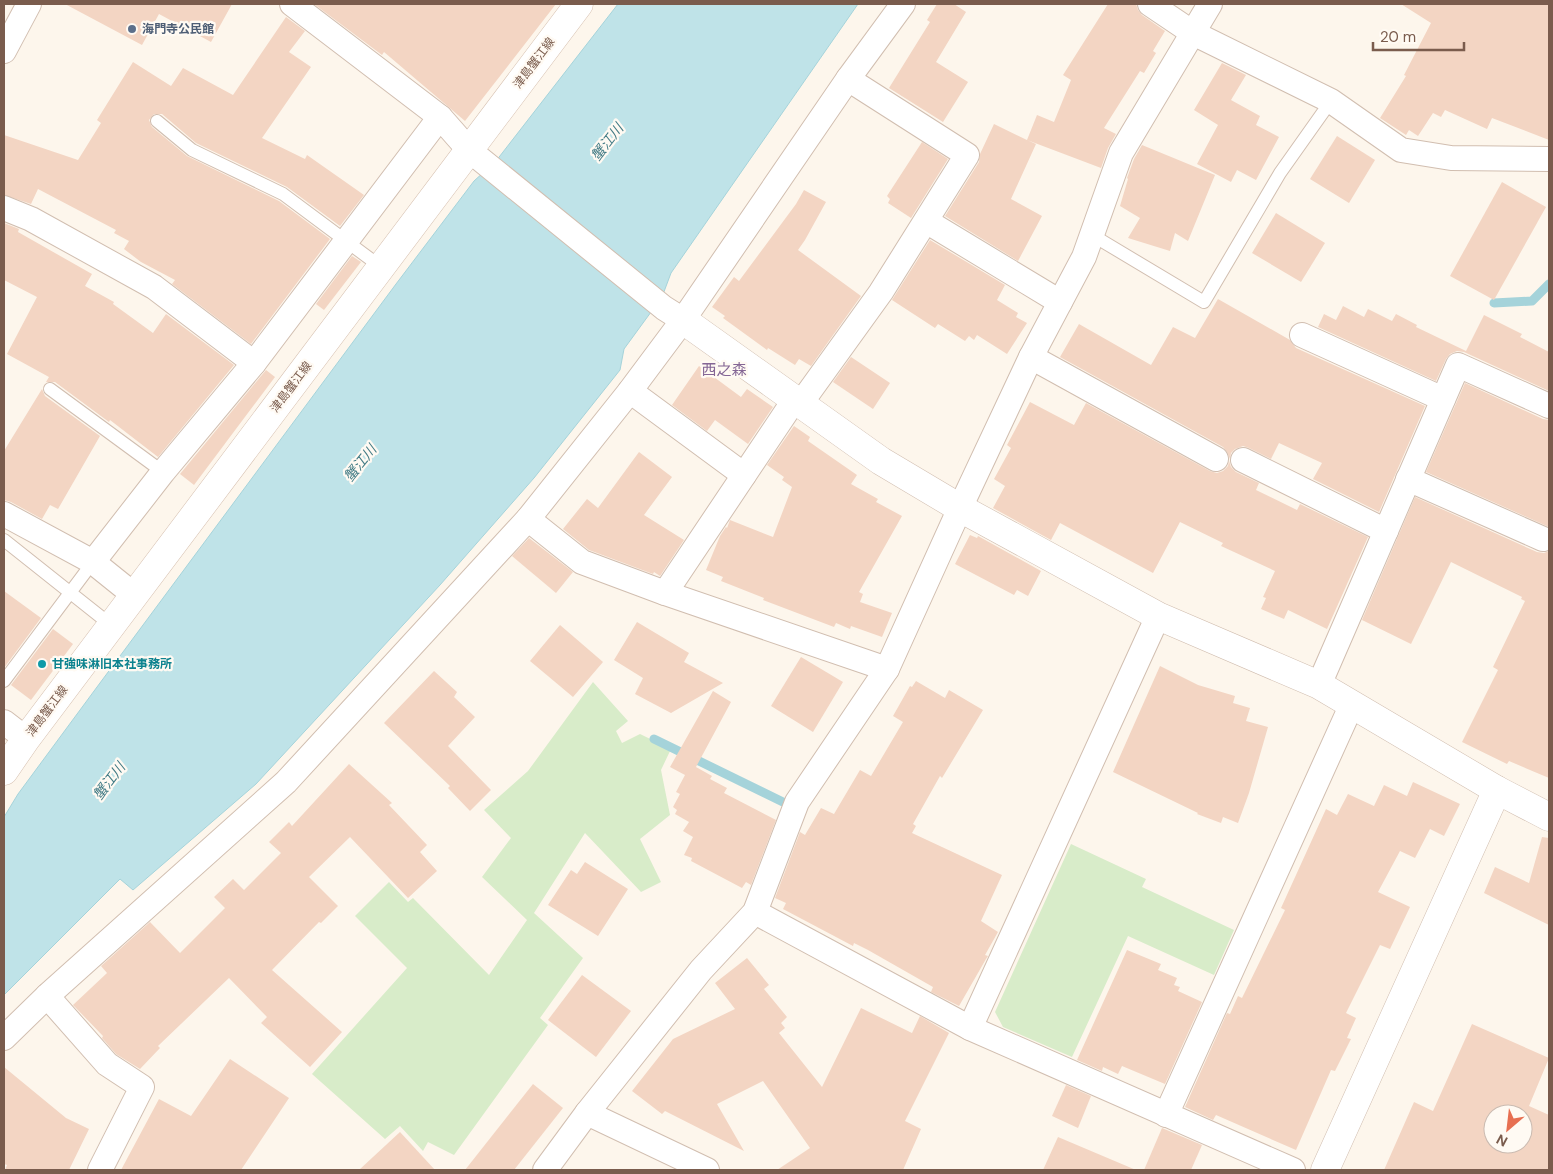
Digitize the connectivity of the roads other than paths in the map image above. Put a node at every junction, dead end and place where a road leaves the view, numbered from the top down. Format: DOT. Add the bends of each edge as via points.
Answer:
graph roads {
  1 [pos="29,4"];
  2 [pos="292,4"];
  3 [pos="579,4"];
  4 [pos="903,4"];
  5 [pos="1150,4"];
  6 [pos="1210,4"];
  7 [pos="1193,34"];
  8 [pos="4,51"];
  9 [pos="848,79"];
  10 [pos="1332,101"];
  11 [pos="440,117"];
  12 [pos="158,121"];
  13 [pos="473,154"];
  14 [pos="1549,159"];
  15 [pos="4,208"];
  16 [pos="926,221"];
  17 [pos="1092,235"];
  18 [pos="347,241"];
  19 [pos="381,267"];
  20 [pos="1060,302"];
  21 [pos="674,314"];
  22 [pos="1302,335"];
  23 [pos="1031,357"];
  24 [pos="254,363"];
  25 [pos="50,389"];
  26 [pos="630,391"];
  27 [pos="1443,399"];
  28 [pos="798,401"];
  29 [pos="1549,406"];
  30 [pos="1216,459"];
  31 [pos="1243,460"];
  32 [pos="163,472"];
  33 [pos="744,475"];
  34 [pos="1408,479"];
  35 [pos="960,508"];
  36 [pos="4,514"];
  37 [pos="528,519"];
  38 [pos="1386,531"];
  39 [pos="1543,539"];
  40 [pos="4,540"];
  41 [pos="93,562"];
  42 [pos="71,593"];
  43 [pos="665,593"];
  44 [pos="134,595"];
  45 [pos="1158,616"];
  46 [pos="111,625"];
  47 [pos="887,669"];
  48 [pos="4,681"];
  49 [pos="1319,685"];
  50 [pos="1352,704"];
  51 [pos="4,722"];
  52 [pos="26,739"];
  53 [pos="4,771"];
  54 [pos="1497,790"];
  55 [pos="1549,817"];
  56 [pos="755,912"];
  57 [pos="47,996"];
  58 [pos="970,1028"];
  59 [pos="4,1038"];
  60 [pos="588,1113"];
  61 [pos="1166,1115"];
  62 [pos="100,1170"];
  63 [pos="545,1170"];
  64 [pos="706,1170"];
  65 [pos="1293,1170"];
  66 [pos="1324,1170"];
  1 -- 8 [label="street"];
  2 -- 11 [label="street"];
  3 -- 13 [label="street, 津島蟹江線"];
  4 -- 9 [label="street"];
  5 -- 7 [label="street"];
  6 -- 7 [label="street"];
  7 -- 10 [label="street"];
  7 -- 17 [label="street" via="1121,153"];
  9 -- 16 [label="street" via="967,155"];
  9 -- 21 [label="street"];
  10 -- 14 [label="street" via="1401,150 1451,158"];
  10 -- 17 [label="lane" via="1280,173 1204,302"];
  11 -- 13 [label="street"];
  11 -- 18 [label="street"];
  12 -- 18 [label="lane" via="192,150 283,194"];
  13 -- 19 [label="street, 津島蟹江線"];
  13 -- 21 [label="street"];
  15 -- 24 [label="street" via="31,219 154,288"];
  16 -- 20 [label="street"];
  16 -- 28 [label="street" via="881,292"];
  17 -- 20 [label="street"];
  18 -- 19 [label="lane"];
  18 -- 24 [label="street"];
  19 -- 44 [label="street, 津島蟹江線"];
  20 -- 23 [label="street"];
  21 -- 26 [label="street"];
  21 -- 28 [label="street"];
  22 -- 27 [label="street"];
  23 -- 30 [label="street"];
  23 -- 35 [label="street"];
  24 -- 32 [label="street"];
  25 -- 32 [label="lane"];
  26 -- 33 [label="street"];
  26 -- 37 [label="street"];
  27 -- 29 [label="street" via="1458,365"];
  27 -- 34 [label="street"];
  28 -- 33 [label="street"];
  28 -- 35 [label="street" via="881,461"];
  31 -- 38 [label="street"];
  32 -- 41 [label="street"];
  33 -- 43 [label="street"];
  34 -- 38 [label="street"];
  34 -- 39 [label="street"];
  35 -- 45 [label="street"];
  35 -- 47 [label="street"];
  36 -- 41 [label="street"];
  37 -- 43 [label="street" via="582,562"];
  37 -- 57 [label="street" via="286,782"];
  38 -- 49 [label="street"];
  40 -- 42 [label="lane"];
  41 -- 42 [label="lane"];
  41 -- 44 [label="street"];
  42 -- 46 [label="lane"];
  42 -- 48 [label="lane"];
  43 -- 47 [label="street"];
  44 -- 46 [label="street, 津島蟹江線"];
  45 -- 49 [label="street"];
  45 -- 58 [label="street"];
  46 -- 52 [label="street, 津島蟹江線"];
  47 -- 56 [label="street" via="797,802"];
  49 -- 50 [label="street"];
  50 -- 54 [label="street"];
  50 -- 61 [label="street"];
  51 -- 52 [label="street"];
  52 -- 53 [label="street, 津島蟹江線"];
  54 -- 55 [label="street"];
  54 -- 66 [label="street"];
  56 -- 58 [label="street"];
  56 -- 60 [label="street" via="701,970"];
  57 -- 59 [label="street"];
  57 -- 62 [label="street" via="108,1064 142,1087"];
  58 -- 61 [label="street"];
  60 -- 63 [label="street"];
  60 -- 64 [label="street"];
  61 -- 65 [label="street"];
}
